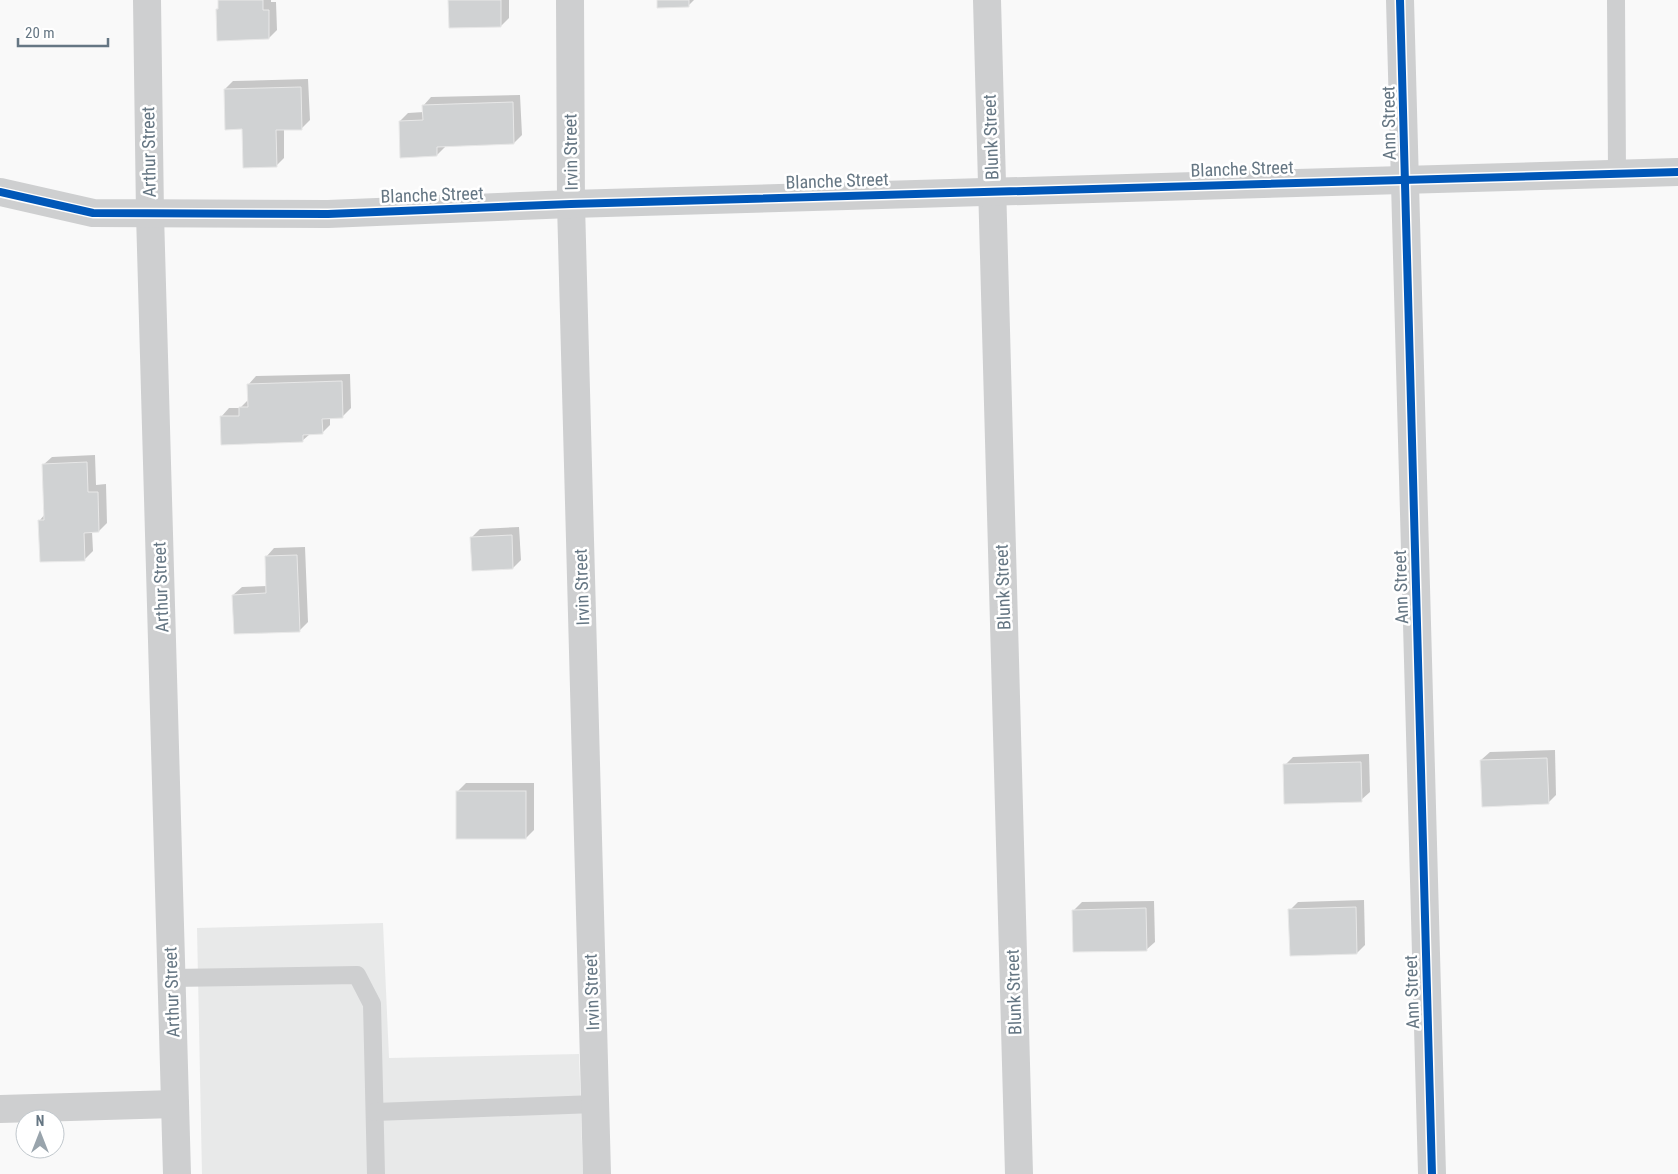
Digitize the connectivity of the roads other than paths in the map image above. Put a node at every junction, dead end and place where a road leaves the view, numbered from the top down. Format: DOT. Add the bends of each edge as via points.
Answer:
graph roads {
  1 [pos="147,0"];
  2 [pos="570,0"];
  3 [pos="987,0"];
  4 [pos="1400,0"];
  5 [pos="1616,0"];
  6 [pos="1678,172"];
  7 [pos="1617,174"];
  8 [pos="1405,179"];
  9 [pos="992,191"];
  10 [pos="0,192"];
  11 [pos="572,204"];
  12 [pos="150,214"];
  13 [pos="172,978"];
  14 [pos="175,1104"];
  15 [pos="596,1104"];
  16 [pos="0,1109"];
  17 [pos="375,1112"];
  18 [pos="177,1174"];
  19 [pos="376,1174"];
  20 [pos="597,1174"];
  21 [pos="1018,1174"];
  22 [pos="1432,1174"];
  1 -- 12 [label="street, Arthur Street"];
  2 -- 11 [label="street, Irvin Street"];
  3 -- 9 [label="street, Blunk Street"];
  4 -- 8 [label="street, Ann Street"];
  5 -- 7 [label="lane"];
  6 -- 7 [label="street, Blanche Street"];
  7 -- 8 [label="street, Blanche Street"];
  8 -- 9 [label="street, Blanche Street"];
  8 -- 22 [label="street, Ann Street"];
  9 -- 11 [label="street, Blanche Street"];
  9 -- 21 [label="street, Blunk Street"];
  10 -- 12 [label="street, Blanche Street" via="93,213"];
  11 -- 12 [label="street, Blanche Street" via="328,214"];
  11 -- 15 [label="street, Irvin Street"];
  12 -- 13 [label="street, Arthur Street"];
  13 -- 14 [label="street, Arthur Street"];
  13 -- 17 [label="lane" via="356,975 372,1004"];
  14 -- 16 [label="street"];
  14 -- 18 [label="street, Arthur Street"];
  15 -- 17 [label="lane"];
  15 -- 20 [label="street, Irvin Street"];
  17 -- 19 [label="lane"];
}
